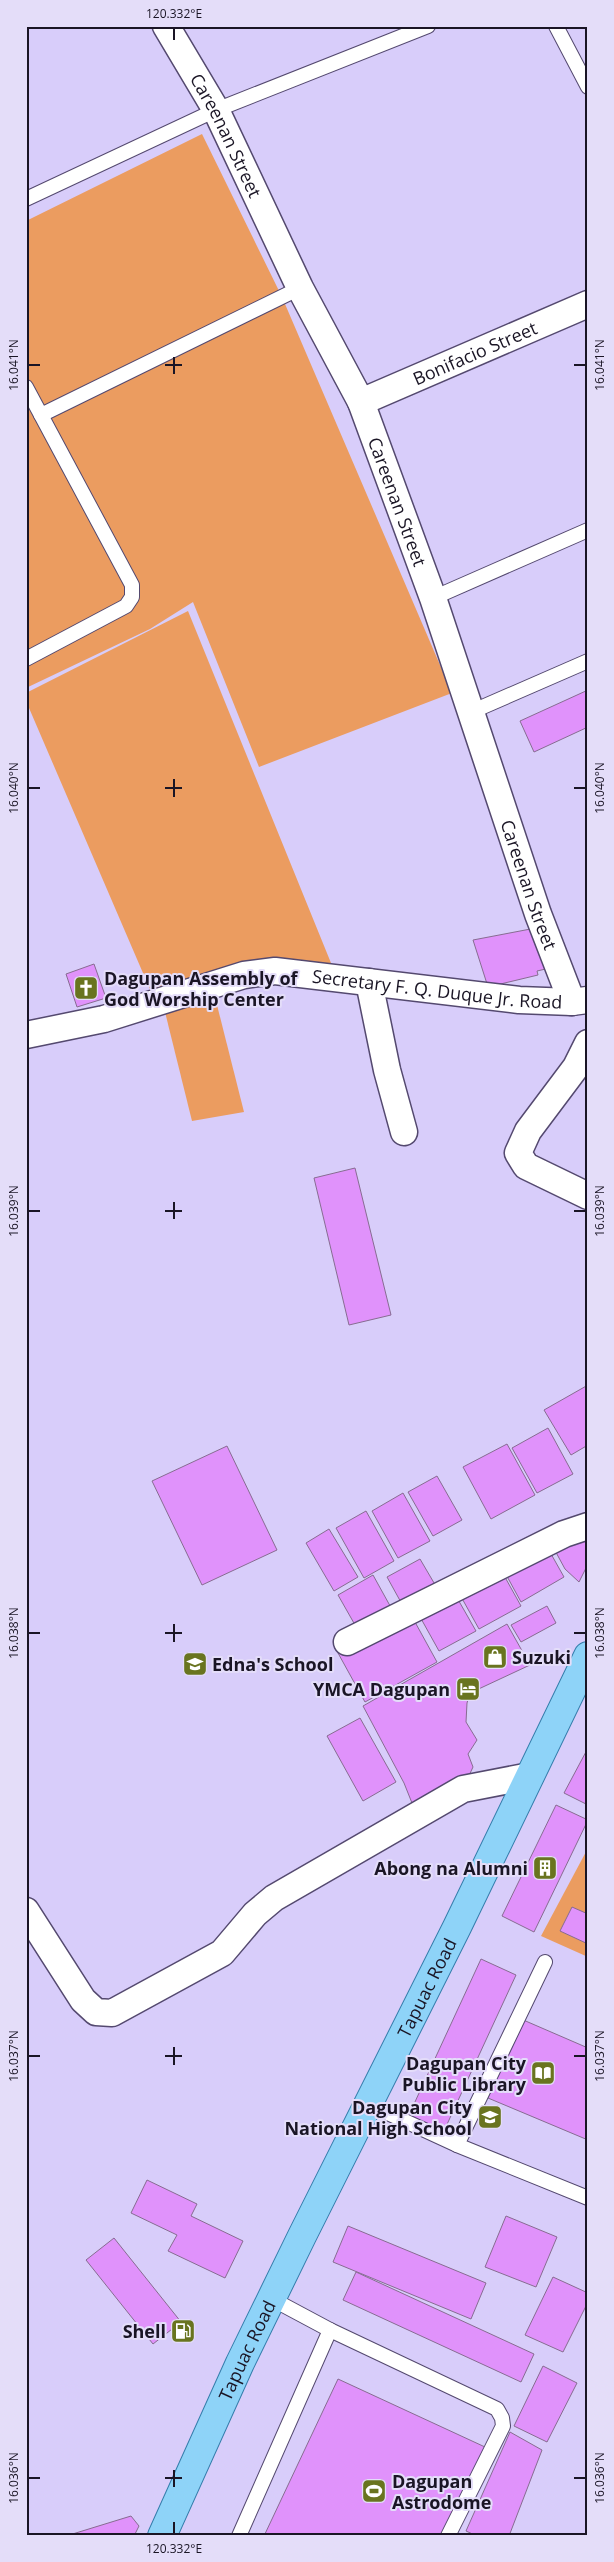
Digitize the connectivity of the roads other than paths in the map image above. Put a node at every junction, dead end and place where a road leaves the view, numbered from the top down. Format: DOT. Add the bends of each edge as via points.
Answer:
graph roads {
  1 [pos="166,26"];
  2 [pos="428,26"];
  3 [pos="556,26"];
  4 [pos="588,87"];
  5 [pos="216,110"];
  6 [pos="26,199"];
  7 [pos="300,288"];
  8 [pos="588,304"];
  9 [pos="26,387"];
  10 [pos="361,402"];
  11 [pos="41,415"];
  12 [pos="588,530"];
  13 [pos="433,598"];
  14 [pos="26,659"];
  15 [pos="588,661"];
  16 [pos="471,712"];
  17 [pos="369,982"];
  18 [pos="580,1001"];
  19 [pos="26,1035"];
  20 [pos="588,1043"];
  21 [pos="404,1132"];
  22 [pos="588,1196"];
  23 [pos="588,1526"];
  24 [pos="347,1642"];
  25 [pos="586,1664"];
  26 [pos="530,1776"];
  27 [pos="26,1911"];
  28 [pos="545,1962"];
  29 [pos="368,2104"];
  30 [pos="457,2144"];
  31 [pos="588,2198"];
  32 [pos="272,2299"];
  33 [pos="330,2330"];
  34 [pos="162,2536"];
  35 [pos="239,2536"];
  36 [pos="448,2536"];
  1 -- 5 [label="street, Careenan Street"];
  2 -- 5 [label="lane"];
  3 -- 4 [label="lane"];
  5 -- 6 [label="lane"];
  5 -- 7 [label="street, Careenan Street"];
  7 -- 10 [label="street, Careenan Street"];
  7 -- 11 [label="lane"];
  8 -- 10 [label="street, Bonifacio Street"];
  9 -- 11 [label="lane"];
  10 -- 13 [label="street, Careenan Street"];
  11 -- 14 [label="lane" via="132,585 132,597 126,606"];
  12 -- 13 [label="lane"];
  13 -- 16 [label="street, Careenan Street"];
  15 -- 16 [label="lane"];
  16 -- 18 [label="street, Careenan Street" via="538,914"];
  17 -- 18 [label="street, Secretary F. Q. Duque Jr. Road" via="520,1000"];
  17 -- 19 [label="street, Secretary F. Q. Duque Jr. Road" via="275,971 244,975 104,1019"];
  17 -- 21 [label="street"];
  20 -- 22 [label="street" via="576,1066 528,1131 518,1153 526,1166"];
  23 -- 24 [label="street" via="556,1538"];
  25 -- 26 [label="main road, Tapuac Road"];
  26 -- 27 [label="street" via="463,1789 412,1817 274,1898 255,1914 222,1953 112,2013 96,2012 83,2000"];
  26 -- 29 [label="main road, Tapuac Road"];
  28 -- 30 [label="lane"];
  29 -- 30 [label="lane"];
  29 -- 32 [label="main road, Tapuac Road"];
  30 -- 31 [label="lane"];
  32 -- 33 [label="lane"];
  32 -- 34 [label="main road, Tapuac Road"];
  33 -- 35 [label="lane"];
  33 -- 36 [label="lane" via="500,2414 503,2426"];
}
